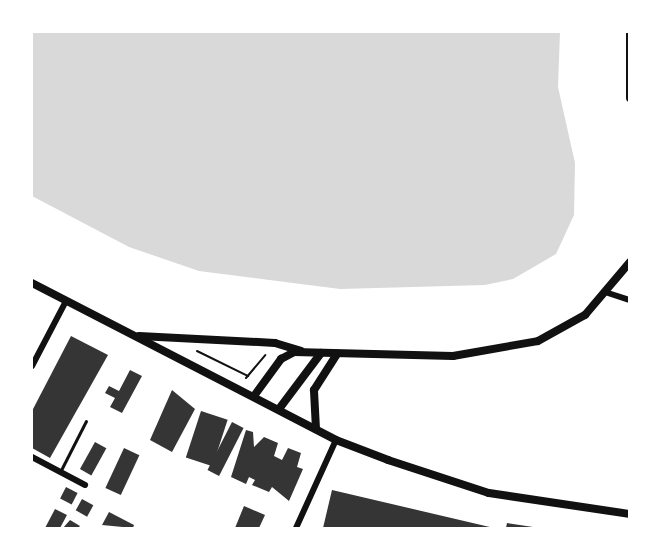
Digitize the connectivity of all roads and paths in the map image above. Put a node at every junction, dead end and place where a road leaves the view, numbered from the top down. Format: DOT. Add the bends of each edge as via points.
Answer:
graph roads {
  1 [pos="630,34"];
  2 [pos="630,98"];
  3 [pos="630,262"];
  4 [pos="32,283"];
  5 [pos="608,293"];
  6 [pos="630,300"];
  7 [pos="66,301"];
  8 [pos="137,336"];
  9 [pos="194,350"];
  10 [pos="268,351"];
  11 [pos="302,352"];
  12 [pos="321,353"];
  13 [pos="337,354"];
  14 [pos="32,366"];
  15 [pos="254,396"];
  16 [pos="279,410"];
  17 [pos="86,421"];
  18 [pos="316,429"];
  19 [pos="336,440"];
  20 [pos="32,457"];
  21 [pos="60,472"];
  22 [pos="85,485"];
  23 [pos="630,514"];
  24 [pos="296,528"];
  1 -- 2 [label="street"];
  3 -- 5 [label="street"];
  4 -- 7 [label="street"];
  5 -- 6 [label="street"];
  5 -- 13 [label="street" via="564,329 518,347 453,356"];
  7 -- 8 [label="street"];
  7 -- 14 [label="street"];
  8 -- 11 [label="street" via="275,343"];
  8 -- 15 [label="street"];
  9 -- 10 [label="path" via="247,377"];
  11 -- 12 [label="street"];
  11 -- 15 [label="street" via="281,359"];
  12 -- 13 [label="street"];
  12 -- 16 [label="street"];
  13 -- 18 [label="street" via="314,390"];
  15 -- 16 [label="street"];
  16 -- 18 [label="street"];
  17 -- 21 [label="lane"];
  18 -- 19 [label="street"];
  19 -- 23 [label="street" via="489,493"];
  19 -- 24 [label="street"];
  20 -- 21 [label="street"];
  21 -- 22 [label="street"];
}
